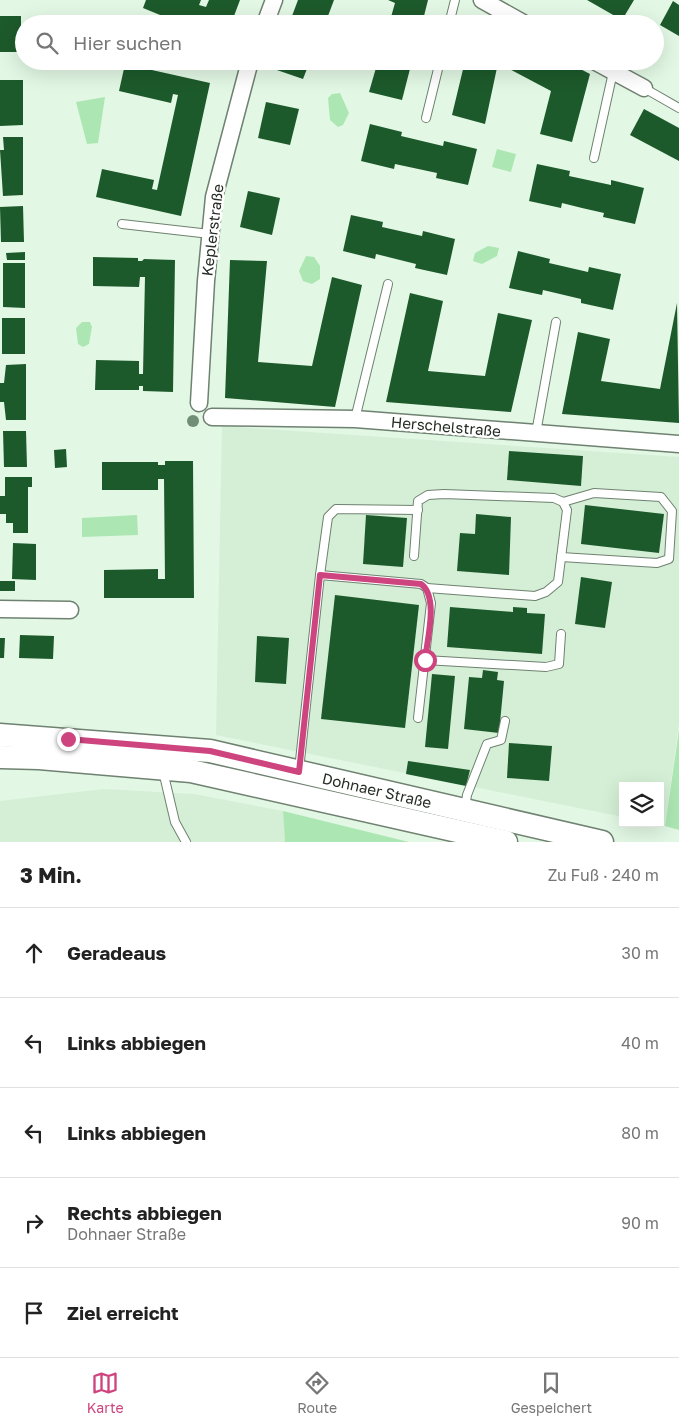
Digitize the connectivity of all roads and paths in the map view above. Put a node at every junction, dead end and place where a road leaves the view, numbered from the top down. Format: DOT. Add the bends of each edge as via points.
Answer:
graph roads {
  1 [pos="274,0"];
  2 [pos="455,0"];
  3 [pos="482,0"];
  4 [pos="268,15"];
  5 [pos="451,15"];
  6 [pos="510,15"];
  7 [pos="248,70"];
  8 [pos="438,70"];
  9 [pos="610,70"];
  10 [pos="613,72"];
  11 [pos="644,88"];
  12 [pos="679,108"];
  13 [pos="426,118"];
  14 [pos="594,158"];
  15 [pos="122,224"];
  16 [pos="210,234"];
  17 [pos="388,284"];
  18 [pos="556,322"];
  19 [pos="199,403"];
  20 [pos="212,417"];
  21 [pos="355,418"];
  22 [pos="536,433"];
  23 [pos="679,444"];
  24 [pos="563,502"];
  25 [pos="418,510"];
  26 [pos="414,556"];
  27 [pos="561,557"];
  28 [pos="320,575"];
  29 [pos="427,588"];
  30 [pos="0,610"];
  31 [pos="70,610"];
  32 [pos="561,634"];
  33 [pos="425,660"];
  34 [pos="418,718"];
  35 [pos="505,721"];
  36 [pos="0,735"];
  37 [pos="0,757"];
  38 [pos="162,769"];
  39 [pos="299,772"];
  40 [pos="464,810"];
  41 [pos="492,840"];
  42 [pos="186,842"];
  43 [pos="602,842"];
  1 -- 4 [label="street"];
  2 -- 5 [label="lane"];
  3 -- 6 [label="street"];
  7 -- 16 [label="street, Keplerstraße" via="214,197"];
  8 -- 13 [label="lane"];
  9 -- 10 [label="street"];
  10 -- 11 [label="street"];
  10 -- 14 [label="lane"];
  11 -- 12 [label="lane"];
  15 -- 16 [label="lane"];
  16 -- 19 [label="street, Keplerstraße"];
  17 -- 21 [label="lane"];
  18 -- 22 [label="lane"];
  20 -- 21 [label="street, Herschelstraße"];
  21 -- 22 [label="street, Herschelstraße"];
  22 -- 23 [label="street, Herschelstraße"];
  24 -- 25 [label="lane" via="554,498 444,494 428,495 418,501"];
  24 -- 27 [label="lane" via="568,510"];
  24 -- 27 [label="lane" via="594,493 661,497 672,511 669,558 657,563"];
  25 -- 26 [label="lane"];
  25 -- 28 [label="lane" via="336,509 328,517"];
  27 -- 29 [label="lane" via="558,582 535,596"];
  28 -- 29 [label="lane" via="421,584"];
  28 -- 39 [label="lane"];
  29 -- 33 [label="lane" via="431,603"];
  30 -- 31 [label="street"];
  32 -- 33 [label="lane" via="558,664 546,667"];
  33 -- 34 [label="lane"];
  35 -- 40 [label="lane" via="501,740 487,744"];
  36 -- 39 [label="main road, Dohnaer Straße" via="210,751"];
  37 -- 38 [label="main road, Dohnaer Straße"];
  38 -- 41 [label="main road, Dohnaer Straße" via="191,771"];
  38 -- 42 [label="lane" via="175,822"];
  39 -- 40 [label="main road, Dohnaer Straße"];
  40 -- 43 [label="main road, Dohnaer Straße"];
}
